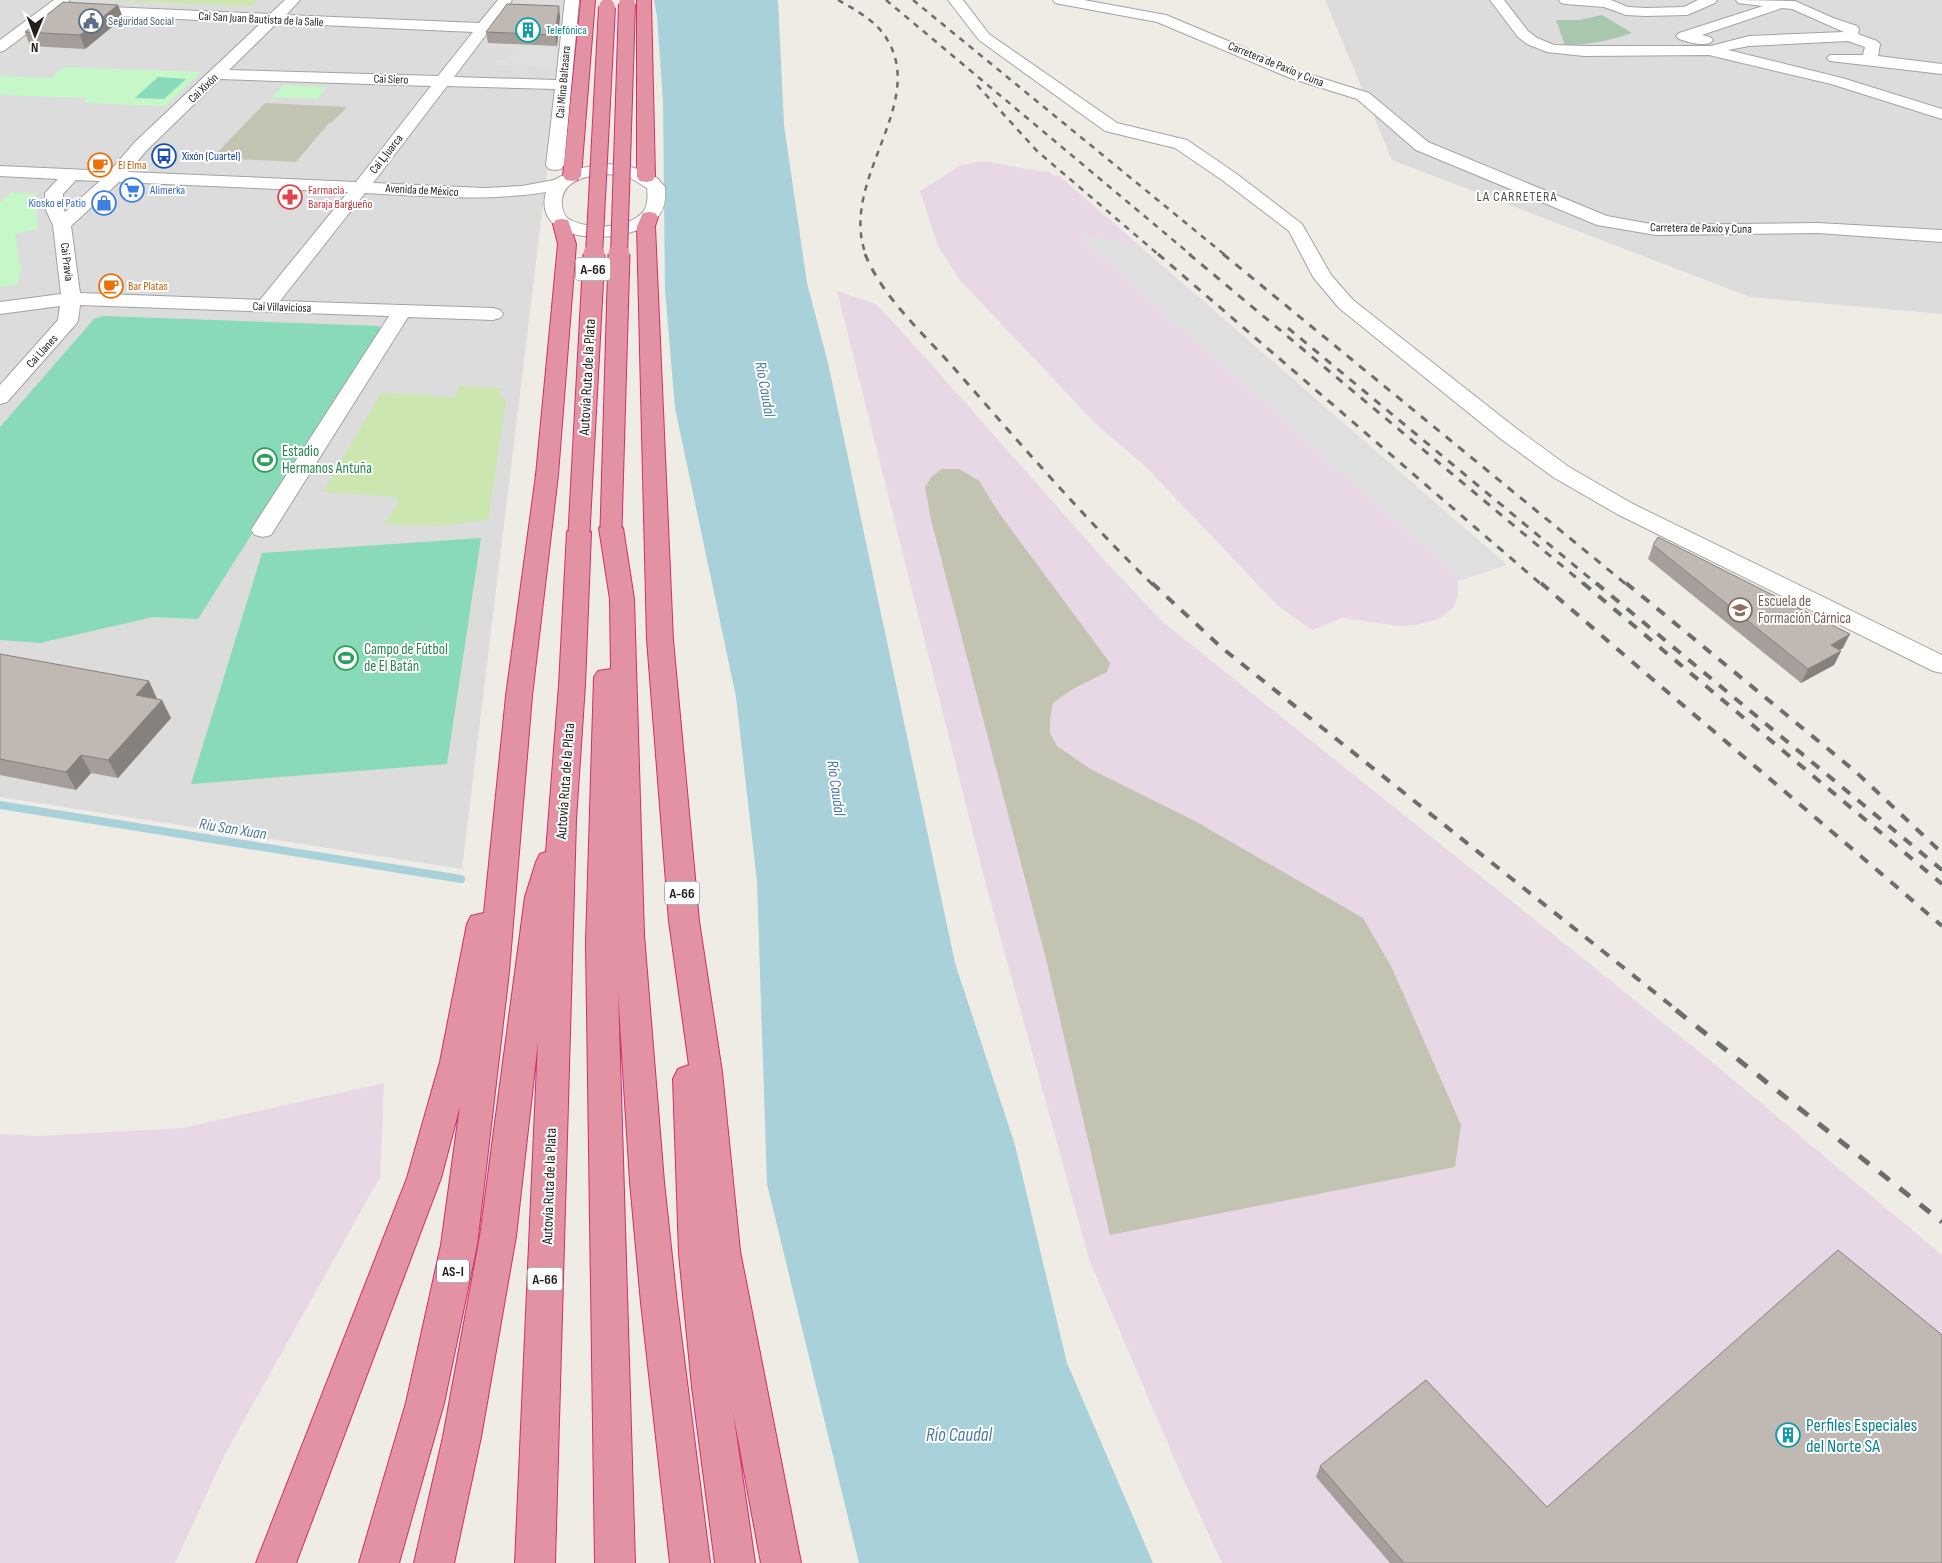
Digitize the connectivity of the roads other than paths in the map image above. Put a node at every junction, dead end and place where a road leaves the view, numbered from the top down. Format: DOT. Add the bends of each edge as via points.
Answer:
graph roads {
  1 [pos="293,0"];
  2 [pos="505,0"];
  3 [pos="572,0"];
  4 [pos="588,0"];
  5 [pos="955,0"];
  6 [pos="1060,0"];
  7 [pos="1497,0"];
  8 [pos="1566,0"];
  9 [pos="1710,0"];
  10 [pos="1743,0"];
  11 [pos="632,1"];
  12 [pos="1605,1"];
  13 [pos="1801,2"];
  14 [pos="607,4"];
  15 [pos="58,5"];
  16 [pos="393,11"];
  17 [pos="274,19"];
  18 [pos="380,24"];
  19 [pos="483,28"];
  20 [pos="1879,32"];
  21 [pos="1851,33"];
  22 [pos="1827,37"];
  23 [pos="0,47"];
  24 [pos="1717,48"];
  25 [pos="1871,53"];
  26 [pos="1835,58"];
  27 [pos="1942,60"];
  28 [pos="1942,69"];
  29 [pos="218,74"];
  30 [pos="424,80"];
  31 [pos="443,81"];
  32 [pos="563,85"];
  33 [pos="1878,94"];
  34 [pos="1942,114"];
  35 [pos="388,126"];
  36 [pos="555,165"];
  37 [pos="0,171"];
  38 [pos="352,171"];
  39 [pos="72,174"];
  40 [pos="92,176"];
  41 [pos="115,176"];
  42 [pos="646,176"];
  43 [pos="565,180"];
  44 [pos="340,186"];
  45 [pos="361,187"];
  46 [pos="484,193"];
  47 [pos="649,216"];
  48 [pos="558,218"];
  49 [pos="62,224"];
  50 [pos="1942,236"];
  51 [pos="71,298"];
  52 [pos="265,306"];
  53 [pos="0,308"];
  54 [pos="402,311"];
  55 [pos="493,314"];
  56 [pos="0,398"];
  57 [pos="611,528"];
  58 [pos="262,530"];
  59 [pos="660,640"];
  60 [pos="1942,665"];
  61 [pos="519,696"];
  62 [pos="562,820"];
  63 [pos="276,1563"];
  64 [pos="379,1563"];
  65 [pos="434,1563"];
  66 [pos="535,1563"];
  67 [pos="615,1563"];
  68 [pos="690,1563"];
  69 [pos="735,1563"];
  70 [pos="781,1563"];
  1 -- 17 [label="street, Cai Xixón"];
  2 -- 19 [label="street, Cai Ḷḷuarca"];
  3 -- 32 [label="street, Cai Mina Baltasara"];
  4 -- 43 [label="highway"];
  5 -- 60 [label="street" via="984,37 1111,127 1181,144 1296,228 1323,277 1346,304 1509,434 1562,472 1625,509"];
  6 -- 50 [label="street, Carretera de Paxío y Cuna" via="1161,18 1296,75 1363,96 1422,146 1603,221 1656,230 1818,228"];
  7 -- 24 [label="street" via="1523,34 1552,49"];
  8 -- 12 [label="street"];
  9 -- 12 [label="street" via="1687,11 1646,12 1626,11"];
  10 -- 13 [label="street"];
  11 -- 42 [label="highway"];
  11 -- 57 [label="highway, Autovía Ruta de la Plata / A-66, bridge"];
  13 -- 21 [label="street" via="1828,21 1852,28"];
  13 -- 24 [label="street" via="1776,6 1684,36"];
  14 -- 62 [label="highway, Autovía Ruta de la Plata / A-66, bridge" via="572,685"];
  15 -- 17 [label="street, Cai San Juan Bautista de la Salle"];
  15 -- 23 [label="street"];
  16 -- 18 [label="street"];
  17 -- 18 [label="street, Cai San Juan Bautista de la Salle"];
  17 -- 29 [label="street, Cai Xixón"];
  18 -- 19 [label="street, Cai San Juan Bautista de la Salle"];
  19 -- 31 [label="street, Cai Ḷḷuarca"];
  20 -- 21 [label="street"];
  21 -- 22 [label="street"];
  21 -- 25 [label="street" via="1872,44"];
  22 -- 24 [label="street" via="1749,41"];
  22 -- 26 [label="street" via="1834,45"];
  24 -- 33 [label="street"];
  25 -- 26 [label="street"];
  25 -- 27 [label="street"];
  25 -- 28 [label="street"];
  26 -- 33 [label="street" via="1832,69"];
  29 -- 30 [label="street, Cai Siero"];
  29 -- 41 [label="street, Cai Xixón" via="141,146"];
  30 -- 31 [label="street, Cai Siero"];
  30 -- 35 [label="street"];
  31 -- 32 [label="street, Cai Siero"];
  31 -- 45 [label="street, Cai Ḷḷuarca"];
  32 -- 36 [label="street, Cai Mina Baltasara"];
  33 -- 34 [label="street"];
  37 -- 39 [label="street, Avenida de México"];
  38 -- 44 [label="street"];
  39 -- 40 [label="street, Avenida de México"];
  39 -- 49 [label="street, Cai Pravia" via="54,193 54,208"];
  40 -- 41 [label="street, Avenida de México"];
  40 -- 49 [label="street, Cai Pravia" via="65,206"];
  41 -- 44 [label="street, Avenida de México"];
  41 -- 49 [label="street, Cai Pravia"];
  42 -- 43 [label="street" via="627,169 606,169 592,170"];
  42 -- 47 [label="street" via="656,187 656,204"];
  43 -- 46 [label="street, Avenida de México" via="522,191"];
  43 -- 48 [label="street" via="553,194"];
  44 -- 45 [label="street, Avenida de México"];
  45 -- 46 [label="street, Avenida de México"];
  45 -- 52 [label="street, Cai Ḷḷuarca"];
  46 -- 48 [label="street, Avenida de México" via="538,206"];
  47 -- 48 [label="street" via="629,227 606,231 584,230"];
  47 -- 59 [label="highway, A-66" via="646,226"];
  48 -- 61 [label="highway" via="567,244 548,474"];
  49 -- 51 [label="street, Cai Pravia"];
  51 -- 52 [label="street, Cai Villaviciosa"];
  51 -- 53 [label="street, Cai Villaviciosa"];
  51 -- 56 [label="street, Cai Llanes" via="68,321"];
  52 -- 54 [label="street, Cai Villaviciosa"];
  54 -- 55 [label="street, Cai Villaviciosa"];
  54 -- 58 [label="street"];
  57 -- 67 [label="highway, Autovía Ruta de la Plata / A-66" via="601,943"];
  57 -- 68 [label="highway" via="622,599 629,935 647,1182"];
  59 -- 69 [label="highway" via="658,770 667,924 689,1074 697,1254"];
  59 -- 70 [label="highway, A-66" via="684,921 706,1072 722,1251"];
  61 -- 63 [label="highway" via="475,966 456,1062 424,1178"];
  61 -- 64 [label="highway, AS-I" via="494,972 458,1245 425,1403"];
  62 -- 65 [label="highway, AS-I" via="540,898 496,1246 462,1437"];
  62 -- 66 [label="highway, Autovía Ruta de la Plata / A-66"];
}
